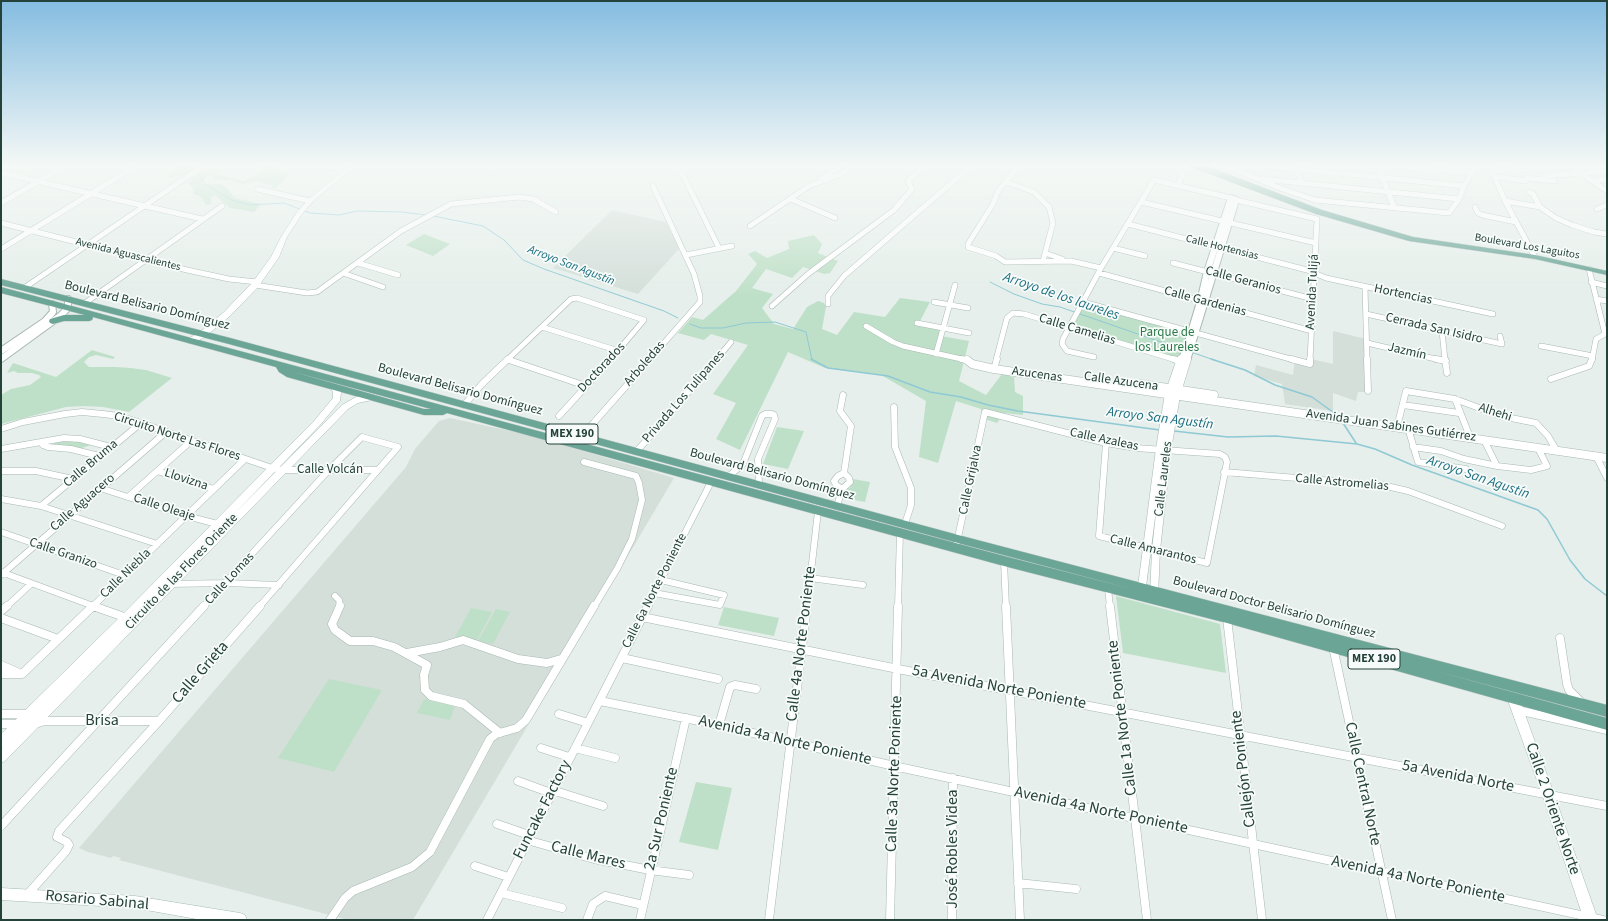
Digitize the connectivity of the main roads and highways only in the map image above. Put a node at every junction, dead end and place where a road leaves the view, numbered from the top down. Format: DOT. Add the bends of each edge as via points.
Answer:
graph roads {
  1 [pos="303,209"];
  2 [pos="1312,209"];
  3 [pos="1332,209"];
  4 [pos="1534,255"];
  5 [pos="1607,268"];
  6 [pos="1607,273"];
  7 [pos="1,282"];
  8 [pos="1,290"];
  9 [pos="68,304"];
  10 [pos="108,319"];
  11 [pos="53,321"];
  12 [pos="203,334"];
  13 [pos="191,341"];
  14 [pos="279,364"];
  15 [pos="335,388"];
  16 [pos="369,398"];
  17 [pos="467,409"];
  18 [pos="454,411"];
  19 [pos="277,469"];
  20 [pos="902,528"];
  21 [pos="957,543"];
  22 [pos="1148,593"];
  23 [pos="130,619"];
  24 [pos="1513,698"];
  25 [pos="1584,706"];
  26 [pos="1607,711"];
  27 [pos="37,719"];
  28 [pos="1607,722"];
  29 [pos="1,742"];
  30 [pos="1,757"];
  31 [pos="1,894"];
  32 [pos="1590,918"];
  33 [pos="240,920"];
  1 -- 12 [label="main road" via="256,284"];
  2 -- 4 [label="main road, Boulevard Los Laguitos" via="1412,240"];
  3 -- 4 [label="main road, Boulevard Los Laguitos" via="1427,238"];
  4 -- 5 [label="main road, Boulevard Los Laguitos"];
  4 -- 6 [label="main road, Boulevard Los Laguitos"];
  7 -- 9 [label="main road, Boulevard Belisario Domínguez / MEX 190"];
  8 -- 9 [label="main road, Boulevard Belisario Domínguez / MEX 190" via="52,304"];
  9 -- 10 [label="main road, Boulevard Belisario Domínguez / MEX 190"];
  9 -- 12 [label="main road, Boulevard Belisario Domínguez / MEX 190" via="84,303"];
  10 -- 11 [label="main road" via="64,318"];
  10 -- 13 [label="main road, Boulevard Belisario Domínguez / MEX 190"];
  12 -- 13 [label="main road"];
  12 -- 17 [label="main road, Boulevard Belisario Domínguez / MEX 190"];
  13 -- 14 [label="main road, Boulevard Belisario Domínguez / MEX 190"];
  14 -- 15 [label="main road" via="290,376"];
  14 -- 18 [label="main road, Boulevard Belisario Domínguez / MEX 190"];
  15 -- 16 [label="main road"];
  15 -- 19 [label="main road" via="338,396 334,404"];
  16 -- 18 [label="main road" via="424,412"];
  16 -- 19 [label="main road, Circuito de las Flores Oriente" via="356,400 345,407"];
  17 -- 18 [label="main road, Boulevard Belisario Domínguez / MEX 190"];
  17 -- 20 [label="main road, Boulevard Belisario Domínguez / MEX 190" via="582,436 759,484"];
  17 -- 20 [label="main road, Boulevard Belisario Domínguez / MEX 190" via="711,482 818,511"];
  19 -- 23 [label="main road" via="217,524"];
  19 -- 23 [label="main road, Circuito de las Flores Oriente" via="171,584"];
  20 -- 21 [label="main road, Boulevard Belisario Domínguez / MEX 190"];
  21 -- 22 [label="main road, Boulevard Belisario Domínguez / MEX 190"];
  21 -- 22 [label="main road, Boulevard Belisario Domínguez / MEX 190" via="1004,561 1108,588"];
  22 -- 24 [label="main road, Boulevard Doctor Belisario Domínguez / MEX 190" via="1227,618"];
  22 -- 25 [label="main road, Boulevard Doctor Belisario Domínguez / MEX 190"];
  23 -- 27 [label="main road"];
  24 -- 28 [label="main road, Boulevard Doctor Belisario Domínguez / MEX 190"];
  24 -- 32 [label="main road, Calle 2 Oriente Norte"];
  25 -- 26 [label="main road, Boulevard Doctor Belisario Domínguez / MEX 190"];
  25 -- 28 [label="main road"];
  27 -- 29 [label="main road" via="19,724"];
  27 -- 30 [label="main road"];
  31 -- 33 [label="main road, Rosario Sabinal" via="135,902"];
}
